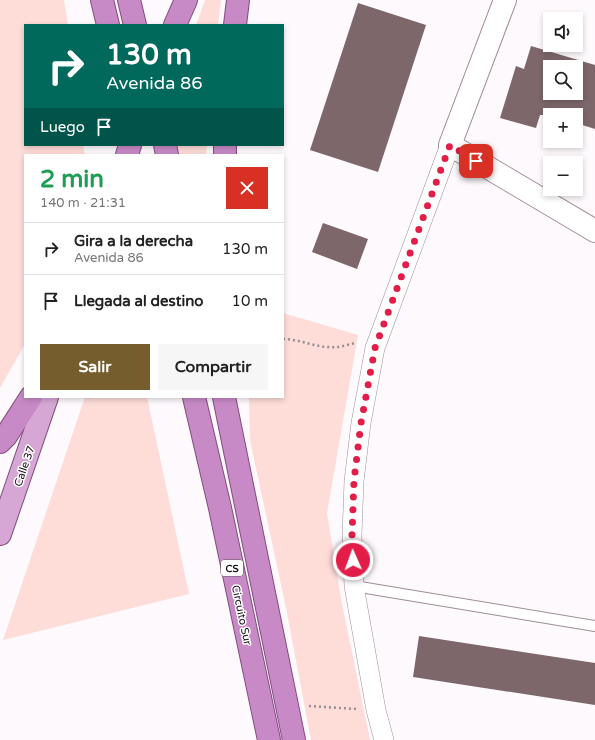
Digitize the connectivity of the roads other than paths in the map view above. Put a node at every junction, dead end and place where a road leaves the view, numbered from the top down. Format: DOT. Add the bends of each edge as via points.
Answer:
graph roads {
  1 [pos="102,0"];
  2 [pos="129,0"];
  3 [pos="179,0"];
  4 [pos="186,0"];
  5 [pos="238,0"];
  6 [pos="505,0"];
  7 [pos="108,24"];
  8 [pos="135,24"];
  9 [pos="170,24"];
  10 [pos="175,24"];
  11 [pos="235,24"];
  12 [pos="450,145"];
  13 [pos="595,231"];
  14 [pos="30,398"];
  15 [pos="47,398"];
  16 [pos="194,398"];
  17 [pos="224,398"];
  18 [pos="229,398"];
  19 [pos="231,428"];
  20 [pos="0,442"];
  21 [pos="0,534"];
  22 [pos="354,586"];
  23 [pos="595,626"];
  24 [pos="269,740"];
  25 [pos="294,740"];
  26 [pos="384,740"];
  1 -- 7 [label="highway"];
  2 -- 8 [label="highway"];
  3 -- 9 [label="highway"];
  4 -- 10 [label="highway"];
  5 -- 11 [label="highway"];
  6 -- 12 [label="street"];
  12 -- 13 [label="street"];
  12 -- 22 [label="street" via="375,348 361,423 354,480"];
  14 -- 20 [label="highway"];
  15 -- 21 [label="main road, Calle 37"];
  16 -- 24 [label="highway, Circuito Sur / CS"];
  17 -- 19 [label="highway, CS"];
  18 -- 19 [label="highway"];
  19 -- 25 [label="highway, CS"];
  22 -- 23 [label="lane"];
  22 -- 26 [label="street" via="376,710"];
}
